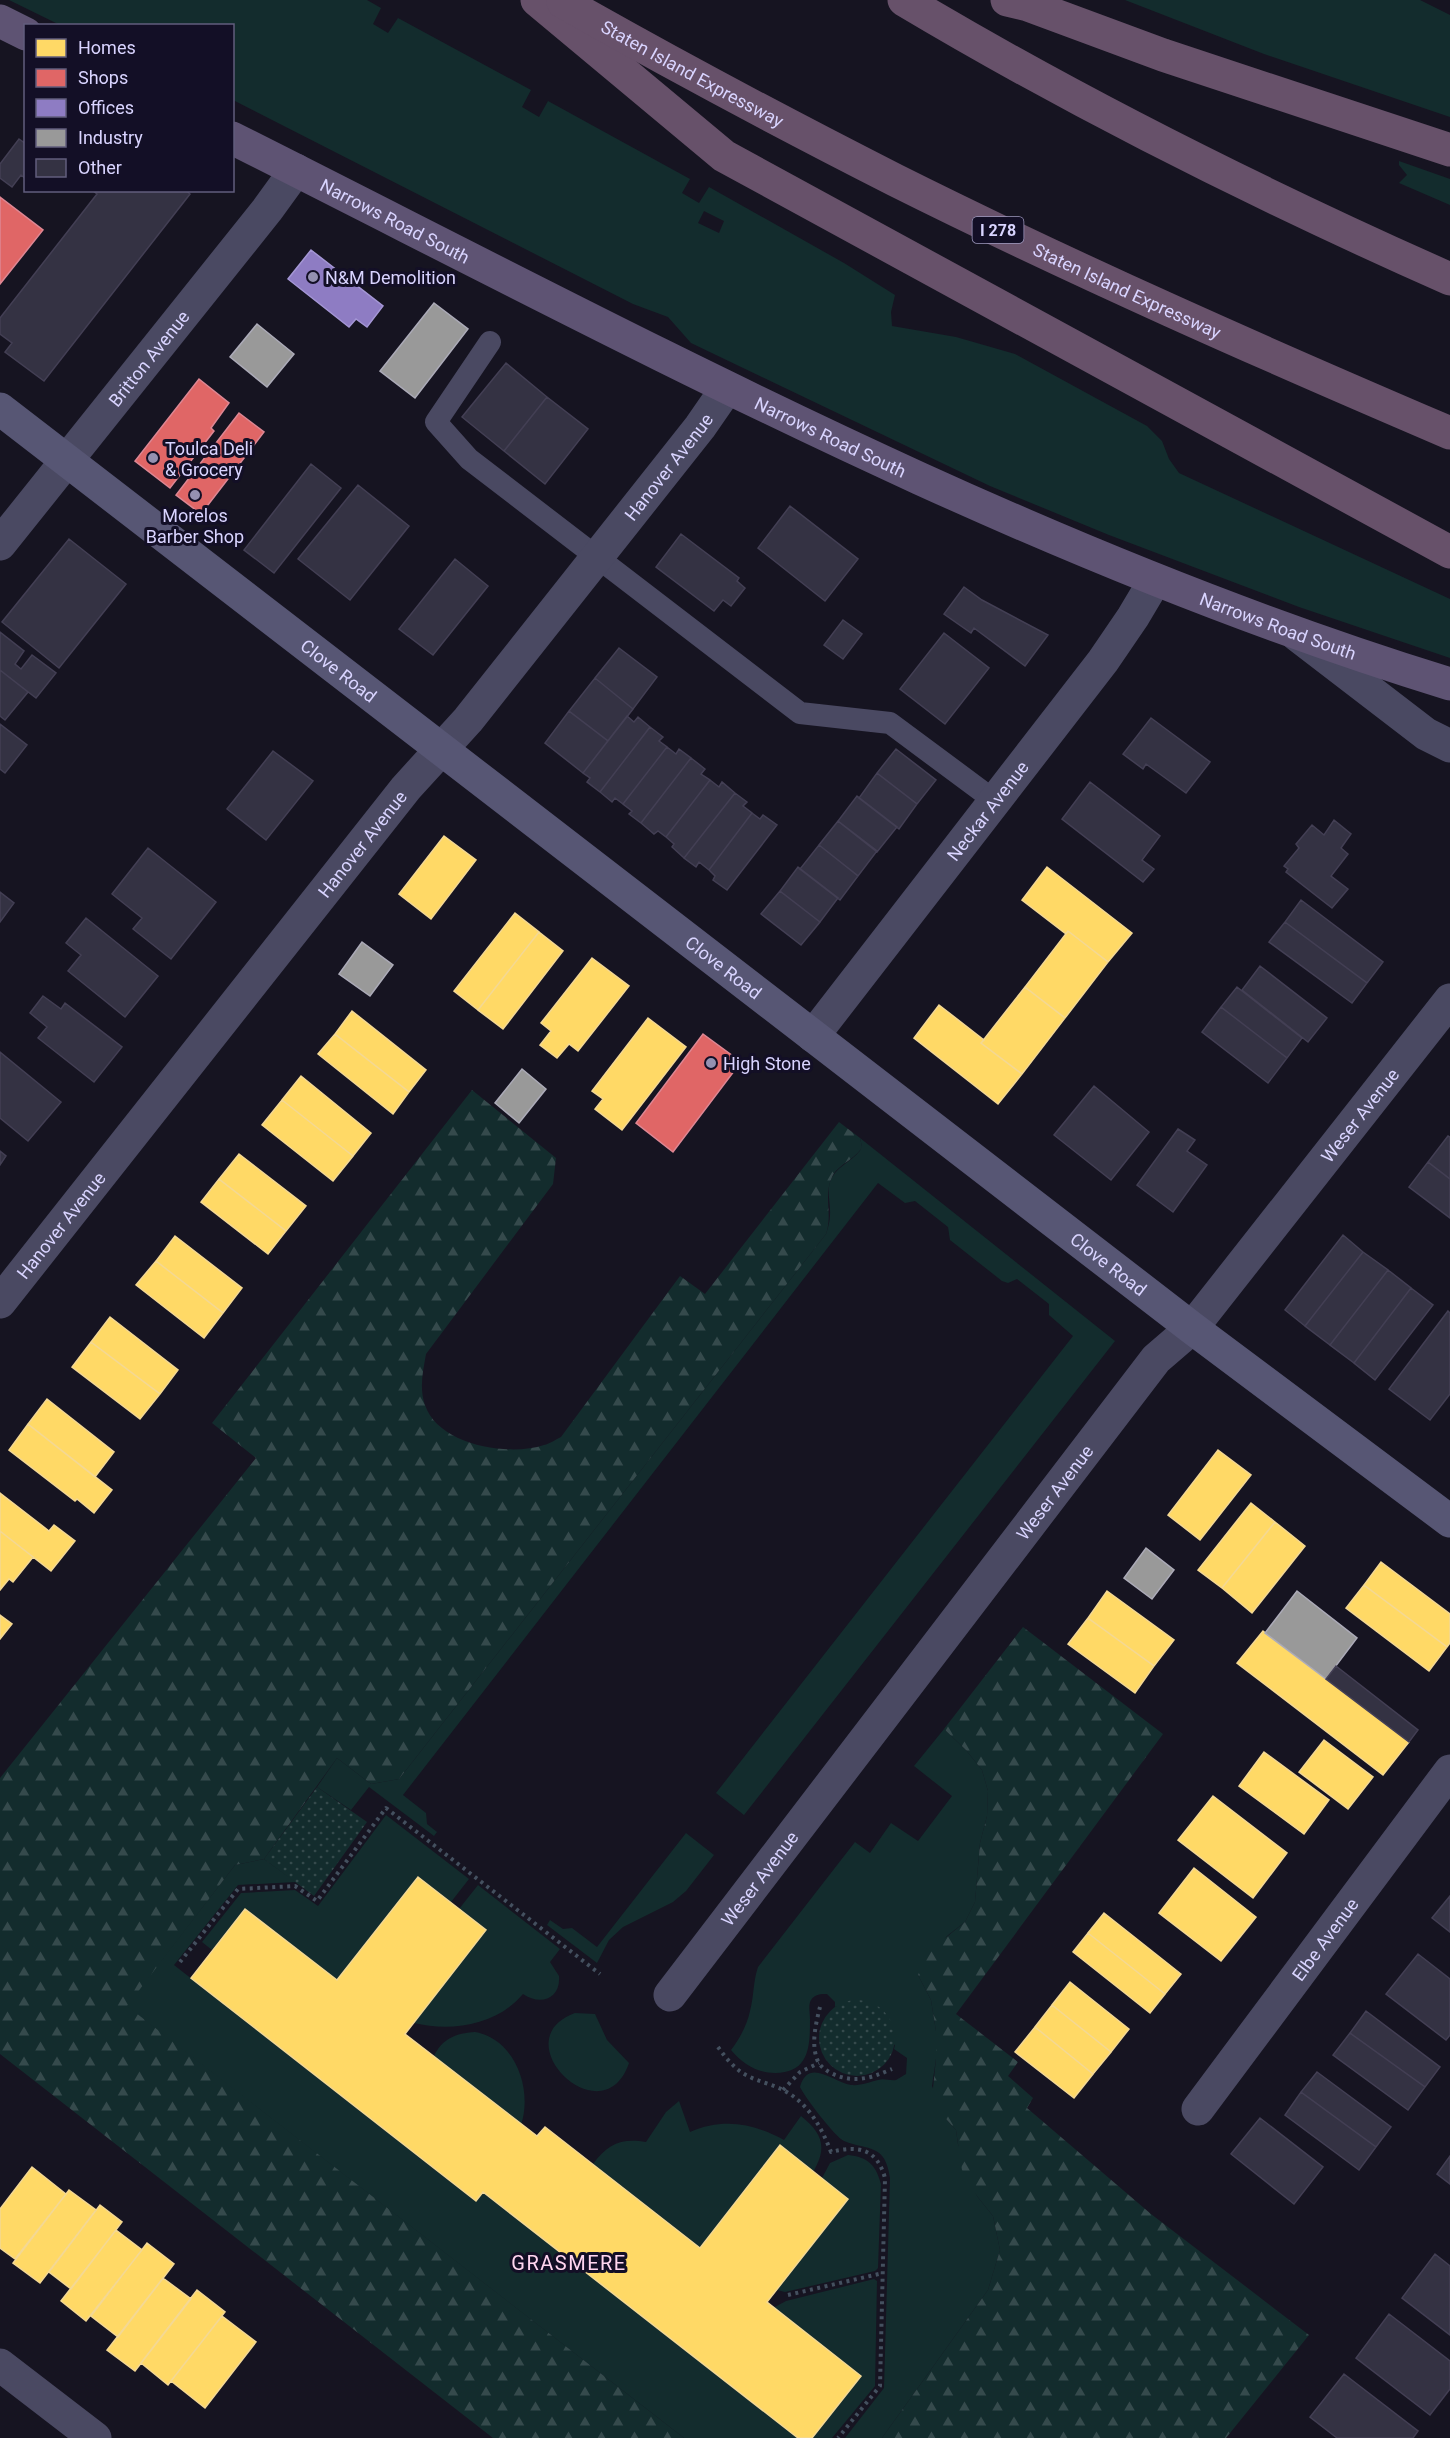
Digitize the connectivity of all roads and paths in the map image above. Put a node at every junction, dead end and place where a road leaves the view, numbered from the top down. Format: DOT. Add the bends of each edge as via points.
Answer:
graph roads {
  1 [pos="537,0"];
  2 [pos="559,0"];
  3 [pos="904,0"];
  4 [pos="1007,0"];
  5 [pos="0,21"];
  6 [pos="24,33"];
  7 [pos="234,139"];
  8 [pos="1450,150"];
  9 [pos="296,170"];
  10 [pos="1450,279"];
  11 [pos="490,342"];
  12 [pos="727,388"];
  13 [pos="0,409"];
  14 [pos="1450,433"];
  15 [pos="67,461"];
  16 [pos="0,544"];
  17 [pos="1450,552"];
  18 [pos="597,557"];
  19 [pos="1155,580"];
  20 [pos="1290,630"];
  21 [pos="1450,684"];
  22 [pos="1450,746"];
  23 [pos="440,749"];
  24 [pos="995,801"];
  25 [pos="1450,1000"];
  26 [pos="813,1036"];
  27 [pos="0,1302"];
  28 [pos="1191,1328"];
  29 [pos="1450,1521"];
  30 [pos="1450,1771"];
  31 [pos="180,1962"];
  32 [pos="600,1974"];
  33 [pos="670,1995"];
  34 [pos="820,2007"];
  35 [pos="718,2047"];
  36 [pos="819,2062"];
  37 [pos="892,2069"];
  38 [pos="783,2090"];
  39 [pos="1198,2109"];
  40 [pos="883,2273"];
  41 [pos="788,2295"];
  42 [pos="0,2365"];
  43 [pos="94,2438"];
  44 [pos="838,2438"];
  1 -- 17 [label="highway" via="724,156"];
  2 -- 14 [label="highway, Staten Island Expressway / I 278" via="906,185 1170,310"];
  3 -- 10 [label="highway" via="997,56 1139,131"];
  4 -- 8 [label="highway"];
  5 -- 6 [label="main road"];
  7 -- 9 [label="main road, Narrows Road South"];
  9 -- 12 [label="main road, Narrows Road South"];
  9 -- 15 [label="street, Britton Avenue"];
  11 -- 18 [label="lane" via="436,422 469,459"];
  12 -- 18 [label="street, Hanover Avenue"];
  12 -- 19 [label="main road, Narrows Road South" via="955,496"];
  13 -- 15 [label="street, Clove Road"];
  15 -- 16 [label="street, Britton Avenue"];
  15 -- 23 [label="street, Clove Road"];
  18 -- 23 [label="street, Hanover Avenue" via="468,720"];
  18 -- 24 [label="lane" via="800,713 890,723"];
  19 -- 20 [label="main road, Narrows Road South"];
  19 -- 24 [label="street, Neckar Avenue" via="1103,661"];
  20 -- 21 [label="main road, Narrows Road South"];
  20 -- 22 [label="street" via="1426,734"];
  23 -- 26 [label="street, Clove Road"];
  23 -- 27 [label="street, Hanover Avenue"];
  24 -- 26 [label="street, Neckar Avenue"];
  25 -- 28 [label="street, Weser Avenue"];
  26 -- 28 [label="street, Clove Road"];
  28 -- 29 [label="street, Clove Road"];
  28 -- 33 [label="street, Weser Avenue" via="1156,1359"];
  30 -- 39 [label="street, Elbe Avenue"];
  31 -- 32 [label="path" via="238,1889 295,1886 317,1901 386,1808"];
  34 -- 36 [label="path" via="815,2036"];
  35 -- 38 [label="path" via="746,2076"];
  36 -- 37 [label="path" via="823,2069 852,2080 864,2080"];
  36 -- 38 [label="path" via="800,2072"];
  38 -- 40 [label="path" via="814,2117 831,2152 856,2148 876,2158 882,2168"];
  40 -- 41 [label="path"];
  40 -- 44 [label="path" via="880,2386"];
  42 -- 43 [label="street"];
}
